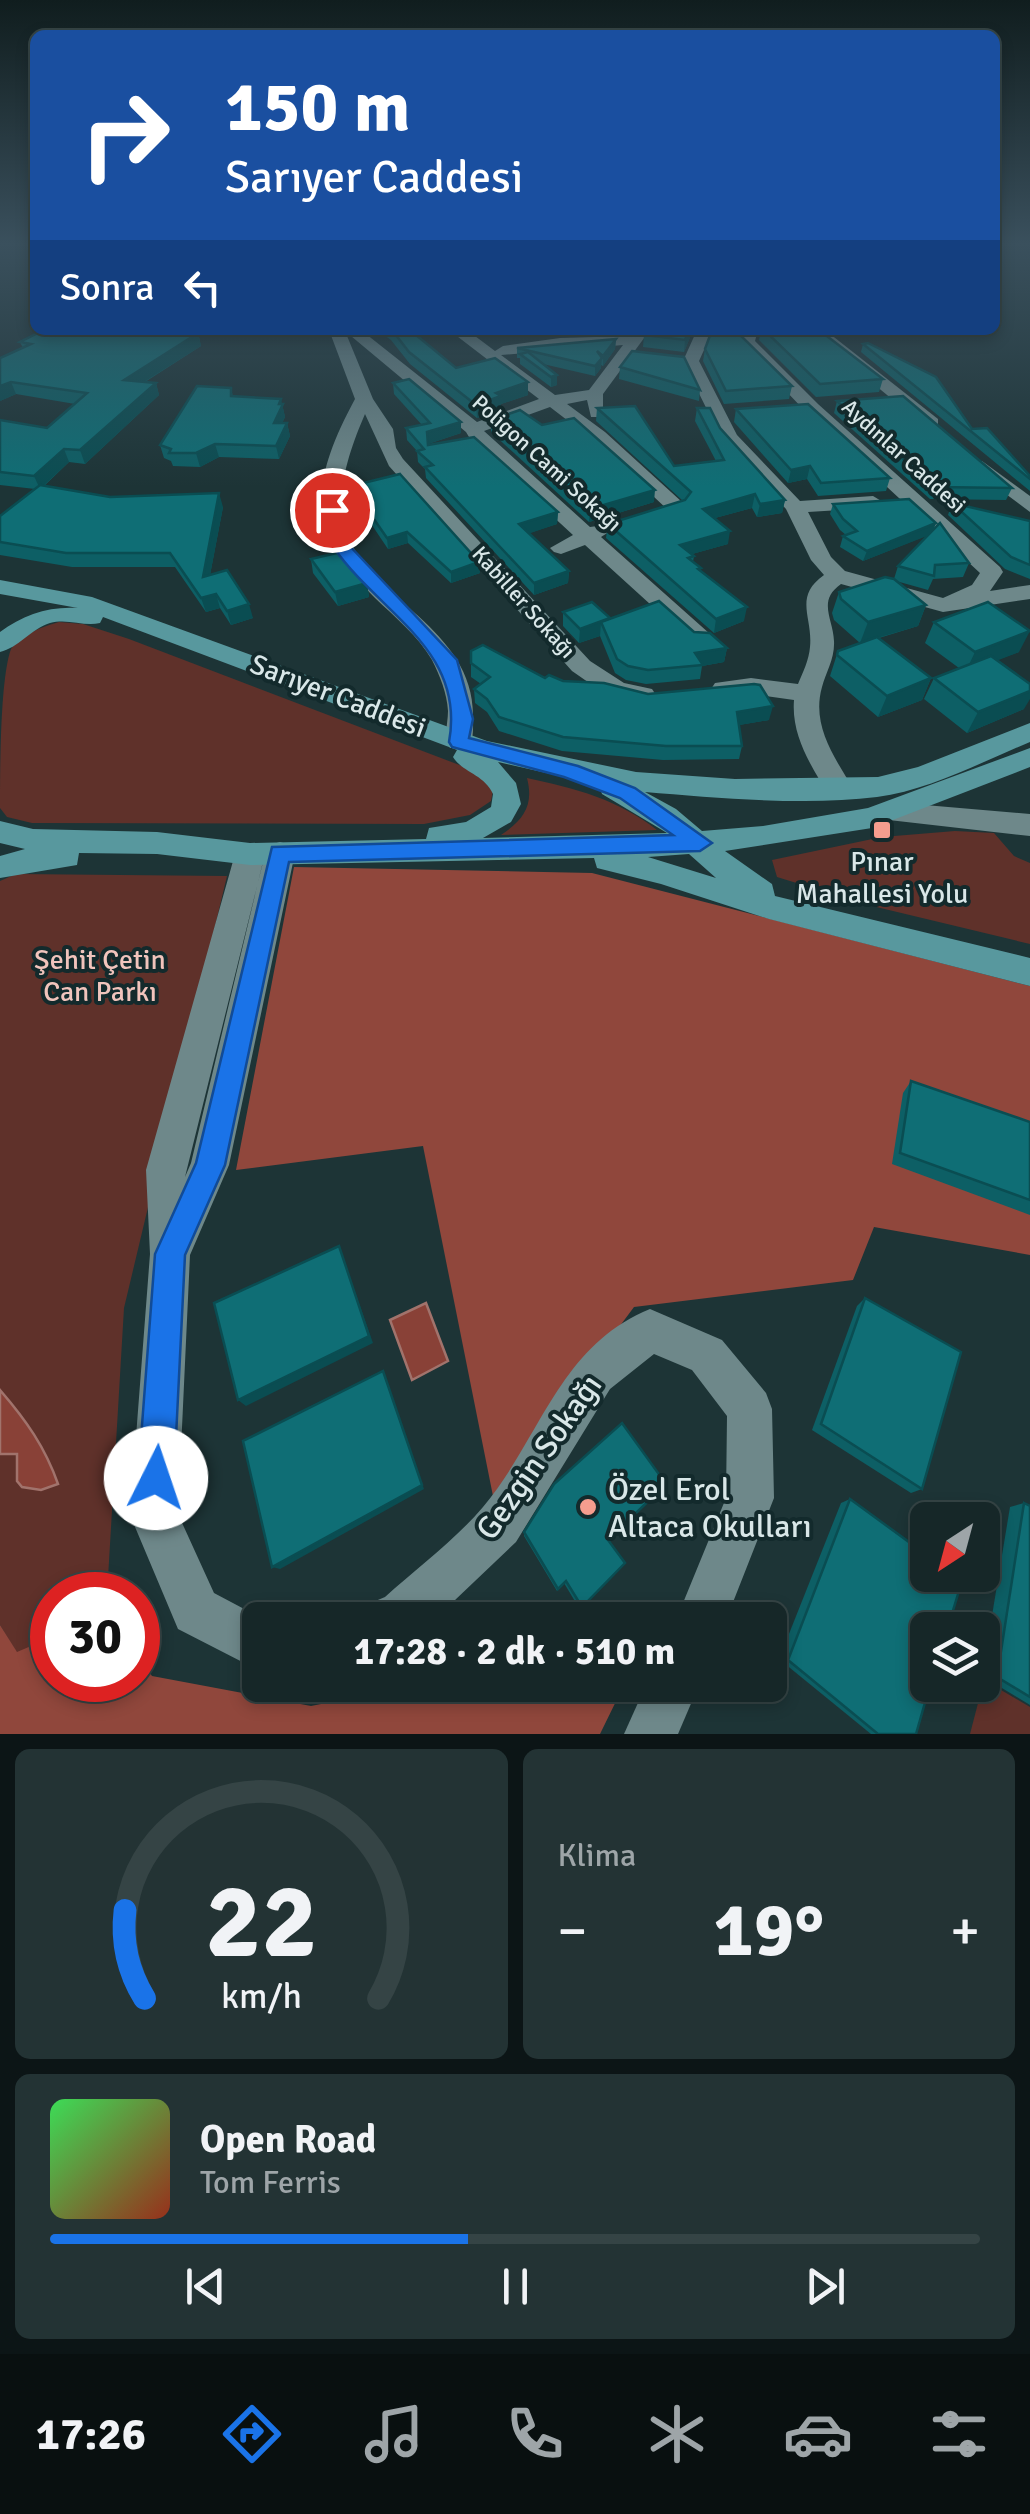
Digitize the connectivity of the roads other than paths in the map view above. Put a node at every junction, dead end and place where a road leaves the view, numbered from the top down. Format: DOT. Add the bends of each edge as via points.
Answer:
graph roads {
  1 [pos="339,335"];
  2 [pos="358,335"];
  3 [pos="463,335"];
  4 [pos="822,335"];
  5 [pos="633,341"];
  6 [pos="715,344"];
  7 [pos="486,354"];
  8 [pos="650,358"];
  9 [pos="596,394"];
  10 [pos="364,399"];
  11 [pos="905,399"];
  12 [pos="550,401"];
  13 [pos="868,402"];
  14 [pos="942,432"];
  15 [pos="472,436"];
  16 [pos="600,436"];
  17 [pos="970,456"];
  18 [pos="916,500"];
  19 [pos="1030,506"];
  20 [pos="795,508"];
  21 [pos="666,509"];
  22 [pos="622,522"];
  23 [pos="587,533"];
  24 [pos="561,548"];
  25 [pos="838,576"];
  26 [pos="0,587"];
  27 [pos="1030,592"];
  28 [pos="943,605"];
  29 [pos="702,639"];
  30 [pos="0,644"];
  31 [pos="225,653"];
  32 [pos="697,691"];
  33 [pos="663,694"];
  34 [pos="808,694"];
  35 [pos="400,720"];
  36 [pos="1030,732"];
  37 [pos="459,742"];
  38 [pos="1030,757"];
  39 [pos="570,772"];
  40 [pos="840,790"];
  41 [pos="934,796"];
  42 [pos="884,800"];
  43 [pos="1025,824"];
  44 [pos="0,832"];
  45 [pos="763,836"];
  46 [pos="700,843"];
  47 [pos="551,848"];
  48 [pos="373,852"];
  49 [pos="208,853"];
  50 [pos="265,854"];
  51 [pos="0,867"];
  52 [pos="758,892"];
  53 [pos="824,918"];
  54 [pos="1030,972"];
  55 [pos="418,1602"];
  56 [pos="708,1602"];
  57 [pos="242,1635"];
  58 [pos="665,1702"];
  59 [pos="651,1734"];
  1 -- 10 [label="street, Kabiller Sokağı"];
  2 -- 15 [label="street, Poligon Cami Sokağı"];
  3 -- 7 [label="street"];
  4 -- 11 [label="street"];
  5 -- 7 [label="street"];
  5 -- 8 [label="street"];
  5 -- 9 [label="street"];
  6 -- 18 [label="street, Aydınlar Caddesi" via="812,408"];
  6 -- 20 [label="street" via="730,438"];
  7 -- 12 [label="street"];
  9 -- 12 [label="street"];
  9 -- 16 [label="street"];
  10 -- 33 [label="street, Kabiller Sokağı" via="396,462 581,666 617,690"];
  10 -- 37 [label="street" via="351,420 332,508 340,544 448,660 463,719"];
  11 -- 13 [label="street"];
  11 -- 14 [label="street"];
  12 -- 15 [label="street"];
  12 -- 16 [label="street"];
  15 -- 23 [label="street, Poligon Cami Sokağı"];
  16 -- 21 [label="street"];
  17 -- 19 [label="street"];
  18 -- 20 [label="street"];
  18 -- 28 [label="street, Aydınlar Caddesi" via="992,572 980,590"];
  20 -- 25 [label="street"];
  22 -- 23 [label="street"];
  23 -- 24 [label="street"];
  23 -- 29 [label="street, Poligon Cami Sokağı"];
  25 -- 28 [label="street"];
  25 -- 34 [label="street" via="823,585 814,604 823,648"];
  26 -- 31 [label="main road, Sarıyer Caddesi" via="84,602"];
  27 -- 28 [label="street"];
  30 -- 31 [label="main road" via="25,624 70,613"];
  31 -- 35 [label="main road, Sarıyer Caddesi"];
  32 -- 34 [label="street" via="750,686"];
  34 -- 40 [label="street" via="806,721 815,750"];
  35 -- 37 [label="main road, Sarıyer Caddesi"];
  35 -- 48 [label="main road" via="504,779 506,804 474,830"];
  36 -- 42 [label="main road, Sarıyer Caddesi" via="925,775"];
  37 -- 39 [label="main road, Sarıyer Caddesi"];
  38 -- 41 [label="main road, Sarıyer Caddesi"];
  39 -- 40 [label="main road, Sarıyer Caddesi" via="714,789"];
  39 -- 46 [label="main road" via="648,804"];
  40 -- 42 [label="main road, Sarıyer Caddesi"];
  41 -- 42 [label="main road, Sarıyer Caddesi"];
  41 -- 43 [label="street"];
  42 -- 43 [label="street"];
  42 -- 45 [label="main road, Sarıyer Caddesi" via="826,828"];
  44 -- 49 [label="main road, Sarıyer Caddesi" via="163,843"];
  45 -- 46 [label="main road, Sarıyer Caddesi"];
  45 -- 52 [label="main road" via="752,867"];
  46 -- 47 [label="main road, Sarıyer Caddesi"];
  46 -- 52 [label="main road"];
  47 -- 48 [label="main road, Sarıyer Caddesi"];
  47 -- 53 [label="main road" via="651,868 755,904"];
  48 -- 50 [label="main road, Sarıyer Caddesi"];
  49 -- 50 [label="main road, Sarıyer Caddesi"];
  49 -- 51 [label="main road" via="36,858"];
  50 -- 57 [label="street" via="165,1170 170,1254 154,1515 196,1611"];
  52 -- 53 [label="main road"];
  53 -- 54 [label="main road"];
  55 -- 56 [label="street, Gezgin Sokağı" via="498,1525 594,1373 650,1330 707,1355 750,1409 750,1498"];
  58 -- 59 [label="street"];
}
